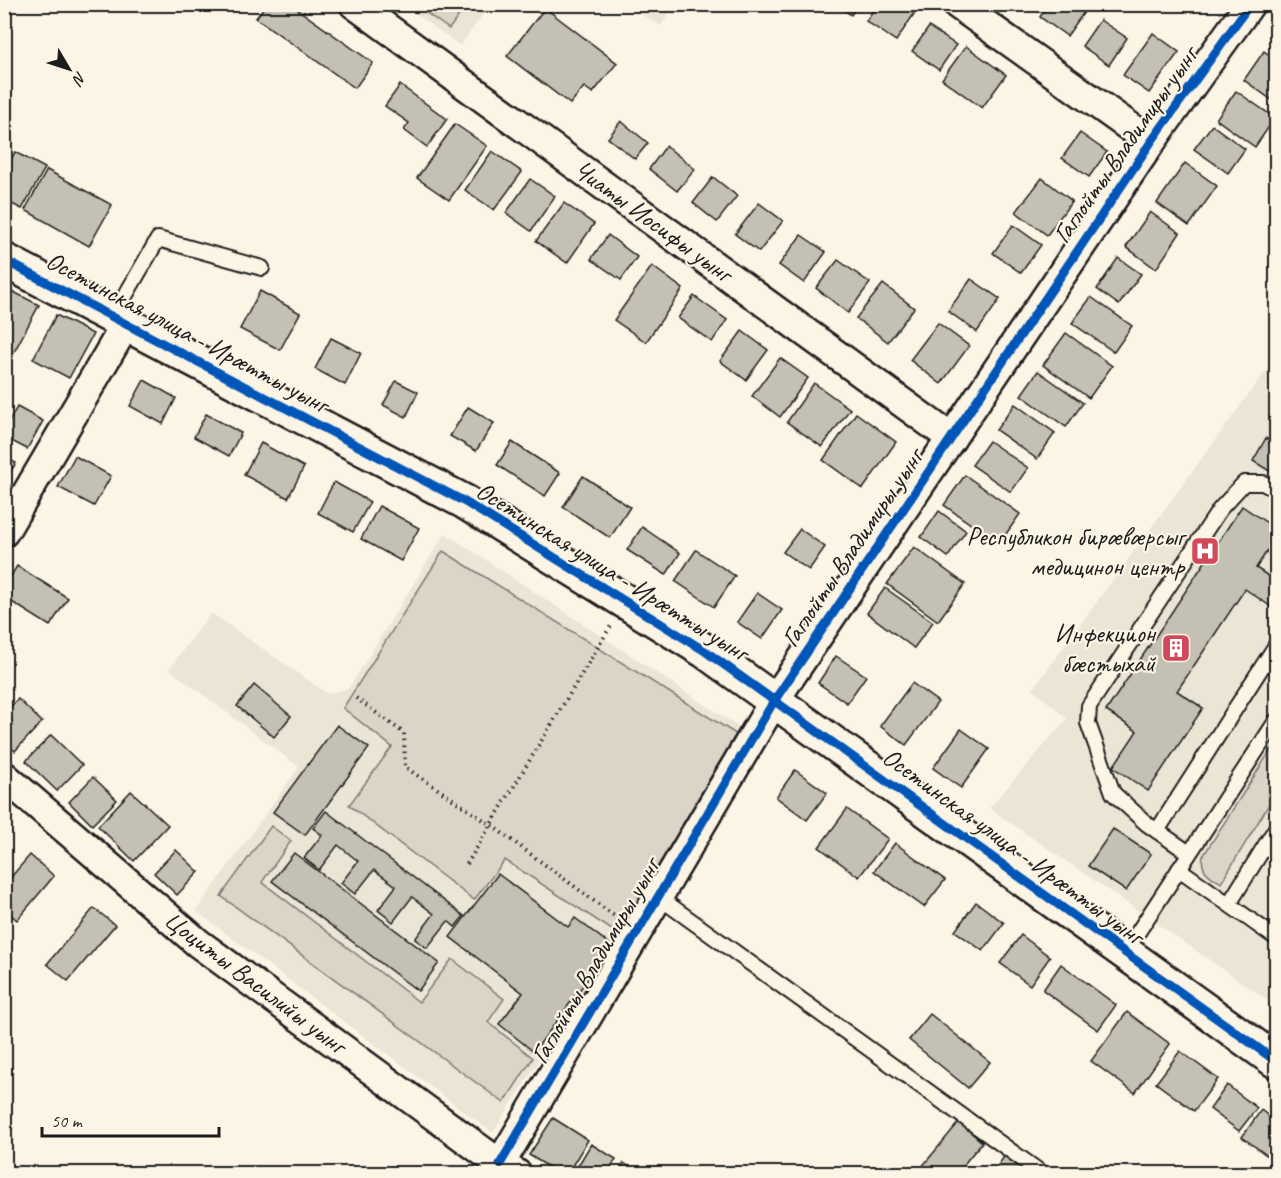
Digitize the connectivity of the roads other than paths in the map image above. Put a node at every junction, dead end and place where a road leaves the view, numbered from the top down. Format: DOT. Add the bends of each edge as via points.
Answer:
graph roads {
  1 [pos="354,4"];
  2 [pos="957,4"];
  3 [pos="1250,4"];
  4 [pos="1151,142"];
  5 [pos="4,260"];
  6 [pos="262,268"];
  7 [pos="119,320"];
  8 [pos="951,439"];
  9 [pos="1276,490"];
  10 [pos="4,532"];
  11 [pos="1276,645"];
  12 [pos="774,700"];
  13 [pos="1276,720"];
  14 [pos="4,776"];
  15 [pos="1276,828"];
  16 [pos="1157,831"];
  17 [pos="1190,853"];
  18 [pos="1179,869"];
  19 [pos="657,896"];
  20 [pos="1229,904"];
  21 [pos="1276,938"];
  22 [pos="1125,952"];
  23 [pos="1276,1061"];
  24 [pos="504,1170"];
  25 [pos="1043,1173"];
  1 -- 8 [label="street, Чиаты Иосифы уынг"];
  2 -- 4 [label="street"];
  3 -- 4 [label="street, Гаглойты Владимиры уынг"];
  4 -- 8 [label="street, Гаглойты Владимиры уынг"];
  5 -- 7 [label="street, Осетинская улица - Ирæтты уынг"];
  6 -- 7 [label="lane" via="158,239"];
  7 -- 10 [label="street"];
  7 -- 12 [label="street, Осетинская улица - Ирæтты уынг" via="465,502 705,651"];
  8 -- 12 [label="street, Гаглойты Владимиры уынг"];
  9 -- 16 [label="lane" via="1263,483 1244,483 1220,509 1089,706 1088,723 1113,793"];
  11 -- 16 [label="lane"];
  12 -- 19 [label="street, Гаглойты Владимиры уынг"];
  12 -- 22 [label="street, Осетинская улица - Ирæтты уынг"];
  13 -- 17 [label="lane"];
  14 -- 24 [label="street, Цоциты Василийы уынг" via="198,943"];
  15 -- 20 [label="lane"];
  16 -- 17 [label="lane"];
  17 -- 18 [label="lane"];
  18 -- 20 [label="lane"];
  18 -- 22 [label="lane"];
  19 -- 24 [label="street, Гаглойты Владимиры уынг"];
  19 -- 25 [label="lane"];
  20 -- 21 [label="lane"];
  22 -- 23 [label="street, Осетинская улица - Ирæтты уынг"];
}
